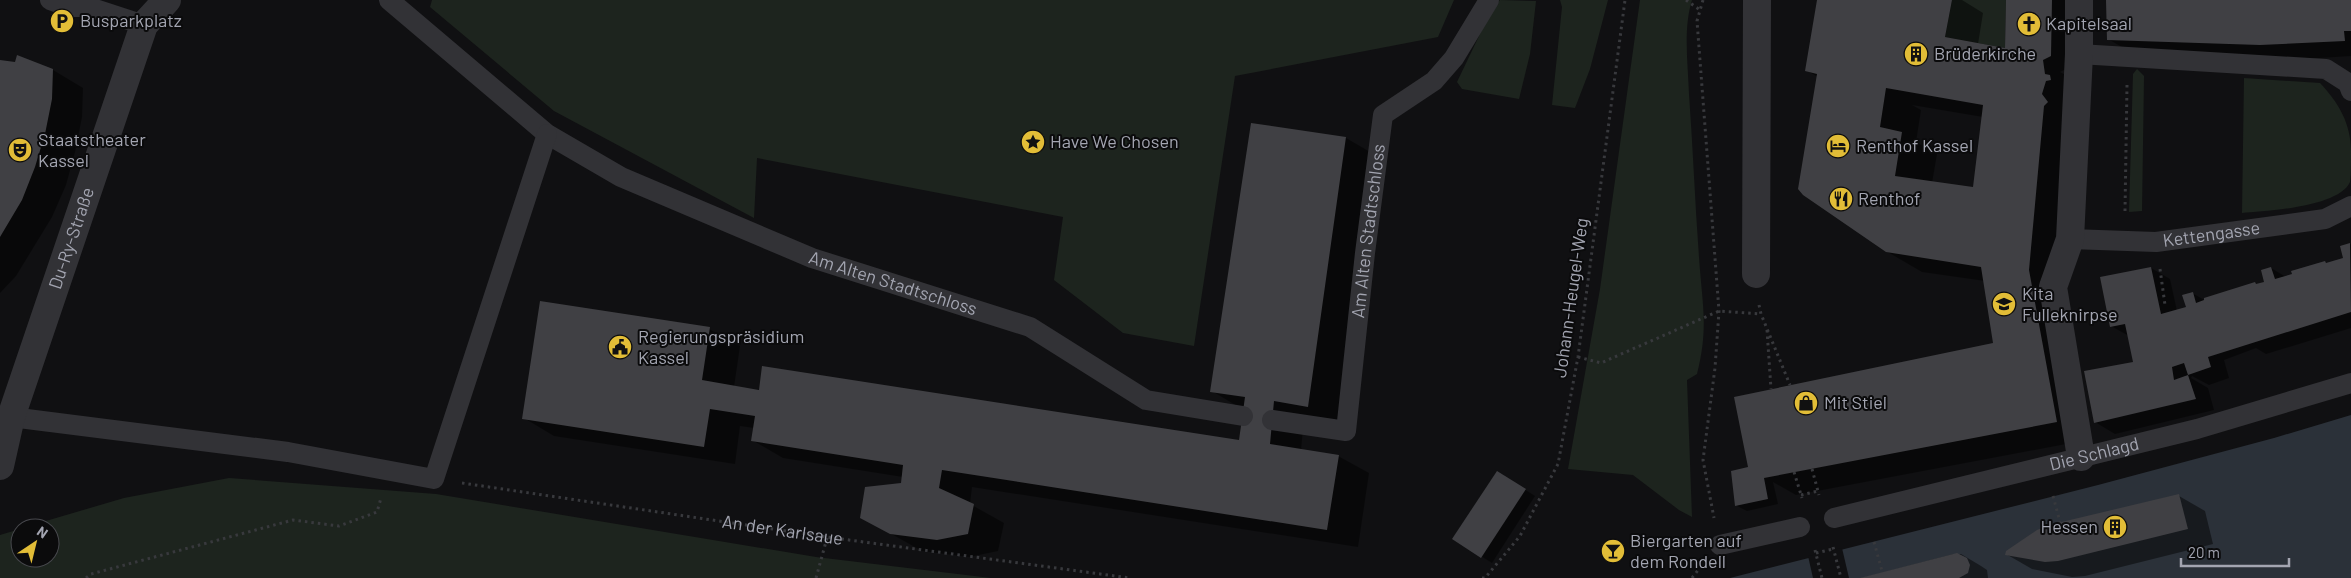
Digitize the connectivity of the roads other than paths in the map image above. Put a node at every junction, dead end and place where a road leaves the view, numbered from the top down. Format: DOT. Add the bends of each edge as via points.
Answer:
graph roads {
  1 [pos="50,0"];
  2 [pos="167,0"];
  3 [pos="389,0"];
  4 [pos="1489,0"];
  5 [pos="1757,0"];
  6 [pos="2079,0"];
  7 [pos="88,3"];
  8 [pos="144,25"];
  9 [pos="2079,54"];
  10 [pos="2351,91"];
  11 [pos="547,134"];
  12 [pos="2351,206"];
  13 [pos="2070,238"];
  14 [pos="1756,274"];
  15 [pos="2351,383"];
  16 [pos="1242,416"];
  17 [pos="6,418"];
  18 [pos="1272,420"];
  19 [pos="2081,457"];
  20 [pos="0,466"];
  21 [pos="1834,518"];
  22 [pos="1800,527"];
  23 [pos="1720,545"];
  1 -- 7 [label="lane" via="70,7"];
  2 -- 8 [label="street, Du-Ry-Straße"];
  3 -- 11 [label="lane, Am Alten Stadtschloss"];
  4 -- 18 [label="lane, Am Alten Stadtschloss" via="1454,58 1434,81 1384,115 1346,431"];
  5 -- 14 [label="street"];
  6 -- 9 [label="street"];
  7 -- 8 [label="lane"];
  8 -- 17 [label="street, Du-Ry-Straße"];
  9 -- 10 [label="lane" via="2326,69 2348,83"];
  9 -- 13 [label="street"];
  11 -- 16 [label="lane, Am Alten Stadtschloss" via="621,177 812,258 1030,327 1146,400"];
  11 -- 17 [label="lane" via="434,479 288,452"];
  12 -- 13 [label="lane, Kettengasse" via="2325,219 2156,242"];
  13 -- 19 [label="street" via="2053,287"];
  15 -- 19 [label="lane, Die Schlagd" via="2197,429"];
  17 -- 20 [label="street"];
  19 -- 21 [label="lane, Die Schlagd"];
  22 -- 23 [label="lane"];
}
